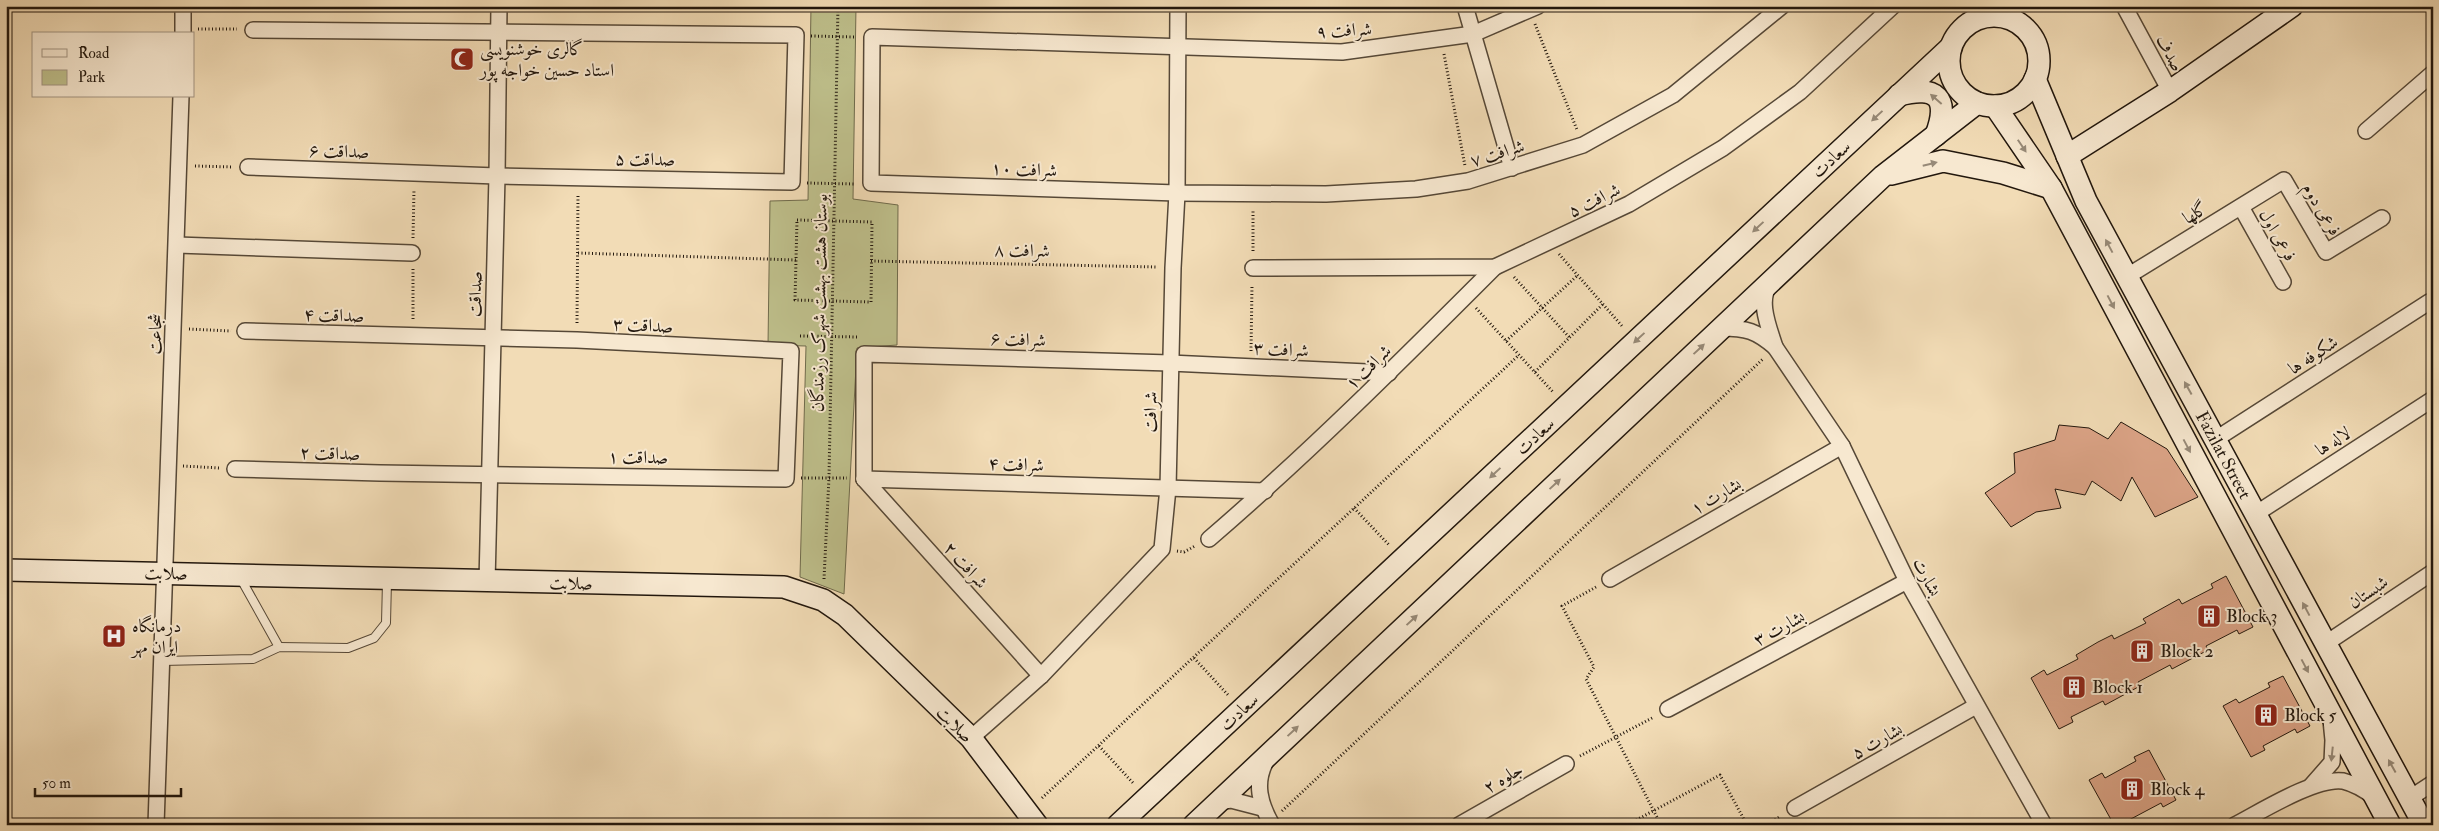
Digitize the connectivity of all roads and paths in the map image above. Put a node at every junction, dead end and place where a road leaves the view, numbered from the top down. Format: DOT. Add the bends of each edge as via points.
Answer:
graph roads {
  1 [pos="183,6"];
  2 [pos="499,6"];
  3 [pos="838,6"];
  4 [pos="1178,6"];
  5 [pos="1465,6"];
  6 [pos="1782,6"];
  7 [pos="1893,6"];
  8 [pos="2124,6"];
  9 [pos="2288,7"];
  10 [pos="1533,8"];
  11 [pos="2005,12"];
  12 [pos="1973,13"];
  13 [pos="253,30"];
  14 [pos="183,31"];
  15 [pos="498,34"];
  16 [pos="1473,34"];
  17 [pos="796,35"];
  18 [pos="837,37"];
  19 [pos="872,37"];
  20 [pos="1441,39"];
  21 [pos="1176,46"];
  22 [pos="1951,47"];
  23 [pos="2433,73"];
  24 [pos="2035,79"];
  25 [pos="2170,91"];
  26 [pos="1899,95"];
  27 [pos="181,98"];
  28 [pos="1986,104"];
  29 [pos="2366,131"];
  30 [pos="1936,134"];
  31 [pos="1583,144"];
  32 [pos="2067,156"];
  33 [pos="179,166"];
  34 [pos="248,167"];
  35 [pos="1512,168"];
  36 [pos="497,176"];
  37 [pos="578,176"];
  38 [pos="1883,176"];
  39 [pos="2284,180"];
  40 [pos="1468,181"];
  41 [pos="792,182"];
  42 [pos="870,183"];
  43 [pos="836,184"];
  44 [pos="2051,188"];
  45 [pos="1177,193"];
  46 [pos="2240,207"];
  47 [pos="2382,218"];
  48 [pos="834,221"];
  49 [pos="1549,242"];
  50 [pos="177,245"];
  51 [pos="412,253"];
  52 [pos="578,253"];
  53 [pos="796,260"];
  54 [pos="871,262"];
  55 [pos="1495,267"];
  56 [pos="1173,268"];
  57 [pos="1253,268"];
  58 [pos="1778,274"];
  59 [pos="1578,275"];
  60 [pos="2126,277"];
  61 [pos="2283,282"];
  62 [pos="1465,297"];
  63 [pos="833,301"];
  64 [pos="2429,302"];
  65 [pos="1603,304"];
  66 [pos="1542,309"];
  67 [pos="1721,328"];
  68 [pos="174,329"];
  69 [pos="244,331"];
  70 [pos="832,336"];
  71 [pos="1569,337"];
  72 [pos="493,339"];
  73 [pos="577,340"];
  74 [pos="1506,341"];
  75 [pos="1636,342"];
  76 [pos="1775,347"];
  77 [pos="790,351"];
  78 [pos="2168,353"];
  79 [pos="864,354"];
  80 [pos="1519,355"];
  81 [pos="1170,363"];
  82 [pos="2144,365"];
  83 [pos="1535,372"];
  84 [pos="1389,373"];
  85 [pos="2433,399"];
  86 [pos="1566,406"];
  87 [pos="2216,439"];
  88 [pos="1842,446"];
  89 [pos="168,466"];
  90 [pos="235,469"];
  91 [pos="491,474"];
  92 [pos="829,477"];
  93 [pos="786,479"];
  94 [pos="864,479"];
  95 [pos="1168,488"];
  96 [pos="1265,491"];
  97 [pos="1354,508"];
  98 [pos="2254,515"];
  99 [pos="1209,539"];
  100 [pos="1162,549"];
  101 [pos="1402,560"];
  102 [pos="6,570"];
  103 [pos="165,572"];
  104 [pos="2433,572"];
  105 [pos="239,574"];
  106 [pos="387,579"];
  107 [pos="1610,579"];
  108 [pos="1907,581"];
  109 [pos="488,582"];
  110 [pos="823,600"];
  111 [pos="2325,644"];
  112 [pos="279,647"];
  113 [pos="1194,658"];
  114 [pos="162,661"];
  115 [pos="1041,676"];
  116 [pos="1976,706"];
  117 [pos="1668,709"];
  118 [pos="1242,710"];
  119 [pos="2330,714"];
  120 [pos="1616,737"];
  121 [pos="971,738"];
  122 [pos="1099,746"];
  123 [pos="1270,753"];
  124 [pos="1566,764"];
  125 [pos="2433,783"];
  126 [pos="2311,786"];
  127 [pos="1146,798"];
  128 [pos="2375,798"];
  129 [pos="2410,798"];
  130 [pos="1218,802"];
  131 [pos="1262,808"];
  132 [pos="1796,808"];
  133 [pos="1653,811"];
  134 [pos="1032,819"];
  135 [pos="1271,823"];
  136 [pos="156,825"];
  137 [pos="1118,825"];
  138 [pos="1194,825"];
  139 [pos="1459,825"];
  140 [pos="1627,825"];
  141 [pos="1661,825"];
  142 [pos="1747,825"];
  143 [pos="2044,825"];
  144 [pos="2235,825"];
  145 [pos="2390,825"];
  146 [pos="2424,825"];
  1 -- 14 [label="street"];
  2 -- 15 [label="street, صداقت"];
  3 -- 18 [label="path, بوستان هشت بهشت شهرک رزمندگان"];
  4 -- 21 [label="street, شرافت"];
  5 -- 16 [label="street"];
  6 -- 31 [label="street, شرافت ۷" via="1673,95"];
  7 -- 49 [label="street, شرافت ۵" via="1800,92 1724,148 1629,204"];
  8 -- 25 [label="street, صدف"];
  9 -- 25 [label="street"];
  10 -- 16 [label="street, شرافت ۹"];
  10 -- 31 [label="path"];
  11 -- 12 [label="street" via="1997,16"];
  11 -- 24 [label="street" via="2030,33 2036,44 2039,57"];
  12 -- 22 [label="street"];
  13 -- 14 [label="path"];
  13 -- 15 [label="street"];
  15 -- 17 [label="street"];
  15 -- 36 [label="street, صداقت"];
  16 -- 20 [label="street, شرافت ۹"];
  16 -- 35 [label="street"];
  17 -- 18 [label="path"];
  17 -- 41 [label="street"];
  18 -- 19 [label="path"];
  18 -- 43 [label="path, بوستان هشت بهشت شهرک رزمندگان"];
  19 -- 21 [label="street, شرافت ۹"];
  19 -- 42 [label="street"];
  20 -- 21 [label="street, شرافت ۹" via="1342,52"];
  20 -- 40 [label="path"];
  21 -- 45 [label="street, شرافت"];
  22 -- 26 [label="street, سعادت"];
  22 -- 28 [label="street" via="1949,60 1956,86 1966,96"];
  23 -- 29 [label="street"];
  24 -- 28 [label="street" via="2016,101"];
  24 -- 32 [label="street, Fazilat Street"];
  25 -- 32 [label="street"];
  30 -- 26 [label="street, one-way" via="1943,117 1938,98 1920,92"];
  26 -- 75 [label="street, سعادت, one-way"];
  27 -- 33 [label="street, شجاعت"];
  28 -- 30 [label="street"];
  28 -- 44 [label="street, Fazilat Street, one-way"];
  30 -- 38 [label="street"];
  31 -- 35 [label="street, شرافت ۷"];
  60 -- 32 [label="street, Fazilat Street, one-way" via="2086,201"];
  33 -- 34 [label="path"];
  33 -- 50 [label="street, شجاعت"];
  34 -- 36 [label="street, صداقت ۶"];
  35 -- 40 [label="street, شرافت ۷"];
  36 -- 37 [label="street, صداقت ۵"];
  36 -- 72 [label="street, صداقت"];
  37 -- 41 [label="street, صداقت ۵"];
  37 -- 52 [label="path"];
  38 -- 44 [label="street, one-way" via="1943,161 2002,173"];
  38 -- 58 [label="street"];
  39 -- 46 [label="street, گلها"];
  39 -- 47 [label="street, فرعی دوم" via="2326,252"];
  40 -- 45 [label="street, شرافت ۷" via="1416,189 1326,194"];
  41 -- 43 [label="path"];
  42 -- 43 [label="path"];
  42 -- 45 [label="street, شرافت ۱۰"];
  43 -- 48 [label="path, بوستان هشت بهشت شهرک رزمندگان"];
  44 -- 82 [label="street, Fazilat Street, one-way"];
  45 -- 56 [label="street, شرافت"];
  46 -- 60 [label="street, گلها"];
  46 -- 61 [label="street, فرعی اول"];
  48 -- 53 [label="path" via="797,220"];
  48 -- 54 [label="path" via="872,222"];
  48 -- 63 [label="path, بوستان هشت بهشت شهرک رزمندگان"];
  49 -- 55 [label="street, شرافت ۵"];
  49 -- 59 [label="path"];
  50 -- 51 [label="street"];
  50 -- 68 [label="street, شجاعت"];
  52 -- 53 [label="path"];
  52 -- 73 [label="path"];
  53 -- 63 [label="path" via="795,300"];
  54 -- 56 [label="path, شرافت ۸"];
  54 -- 63 [label="path" via="870,302"];
  55 -- 57 [label="street, شرافت ۵"];
  55 -- 62 [label="street, شرافت ۱"];
  55 -- 66 [label="path" via="1512,274"];
  56 -- 81 [label="street, شرافت"];
  58 -- 67 [label="street"];
  58 -- 76 [label="street" via="1766,288 1765,313"];
  59 -- 65 [label="path"];
  59 -- 66 [label="path"];
  60 -- 78 [label="street, Fazilat Street"];
  62 -- 74 [label="path"];
  62 -- 84 [label="street, شرافت ۱"];
  63 -- 70 [label="path, بوستان هشت بهشت شهرک رزمندگان"];
  64 -- 87 [label="street, شکوفه ها"];
  65 -- 71 [label="path"];
  65 -- 75 [label="path"];
  66 -- 71 [label="path"];
  66 -- 74 [label="path"];
  67 -- 76 [label="street" via="1741,328 1759,334"];
  123 -- 67 [label="street, one-way"];
  68 -- 69 [label="path"];
  68 -- 89 [label="street, شجاعت"];
  69 -- 72 [label="street, صداقت ۴"];
  70 -- 77 [label="path" via="796,336"];
  70 -- 79 [label="path" via="860,337"];
  70 -- 92 [label="path, بوستان هشت بهشت شهرک رزمندگان"];
  71 -- 83 [label="path"];
  72 -- 73 [label="street, صداقت ۳"];
  72 -- 91 [label="street, صداقت"];
  73 -- 77 [label="street, صداقت ۳"];
  74 -- 80 [label="path"];
  75 -- 86 [label="street, سعادت"];
  76 -- 88 [label="street, بشارت"];
  76 -- 135 [label="path"];
  77 -- 93 [label="street"];
  78 -- 82 [label="street"];
  87 -- 78 [label="street, Fazilat Street, one-way"];
  79 -- 81 [label="street, شرافت ۶"];
  79 -- 94 [label="street"];
  80 -- 83 [label="path"];
  80 -- 97 [label="path"];
  81 -- 84 [label="street, شرافت ۳"];
  81 -- 95 [label="street, شرافت"];
  82 -- 119 [label="street, Fazilat Street, one-way"];
  83 -- 86 [label="path"];
  84 -- 96 [label="street, شرافت ۱"];
  85 -- 98 [label="street, لاله ها"];
  86 -- 101 [label="street, سعادت, one-way"];
  87 -- 98 [label="street, Fazilat Street"];
  88 -- 107 [label="street, بشارت ۱"];
  88 -- 108 [label="street, بشارت"];
  89 -- 90 [label="path"];
  89 -- 103 [label="street, شجاعت"];
  90 -- 91 [label="street, صداقت ۲"];
  91 -- 93 [label="street, صداقت ۱"];
  91 -- 109 [label="street, صداقت"];
  92 -- 93 [label="path"];
  92 -- 94 [label="path"];
  92 -- 110 [label="path, بوستان هشت بهشت شهرک رزمندگان"];
  94 -- 95 [label="street, شرافت ۴"];
  94 -- 115 [label="street, شرافت ۲"];
  95 -- 96 [label="street"];
  95 -- 100 [label="street, شرافت"];
  96 -- 99 [label="street, شرافت ۱"];
  97 -- 101 [label="path"];
  97 -- 113 [label="path"];
  111 -- 98 [label="street, Fazilat Street, one-way"];
  99 -- 100 [label="path" via="1184,552"];
  100 -- 115 [label="street"];
  101 -- 118 [label="street, سعادت"];
  102 -- 103 [label="street, صلابت"];
  103 -- 105 [label="street, صلابت"];
  103 -- 114 [label="street, شجاعت"];
  104 -- 111 [label="street, شبستان"];
  105 -- 106 [label="street, صلابت"];
  105 -- 112 [label="lane"];
  106 -- 109 [label="street, صلابت"];
  106 -- 112 [label="lane" via="386,623 374,638 348,648"];
  107 -- 120 [label="path" via="1562,606 1594,667 1586,679"];
  108 -- 116 [label="street, بشارت"];
  108 -- 117 [label="street, بشارت ۳"];
  109 -- 110 [label="street, صلابت" via="784,587"];
  110 -- 121 [label="street, صلابت" via="845,615"];
  129 -- 111 [label="street, Fazilat Street, one-way"];
  112 -- 114 [label="lane" via="253,659"];
  113 -- 118 [label="path"];
  113 -- 122 [label="path"];
  114 -- 136 [label="street, شجاعت"];
  115 -- 121 [label="street"];
  116 -- 132 [label="street, بشارت ۵"];
  116 -- 143 [label="street, بشارت"];
  117 -- 120 [label="path"];
  118 -- 127 [label="street, سعادت"];
  119 -- 126 [label="street, one-way" via="2332,762"];
  119 -- 128 [label="street, Fazilat Street"];
  120 -- 124 [label="path"];
  120 -- 133 [label="path"];
  121 -- 134 [label="street, صلابت"];
  122 -- 127 [label="path"];
  122 -- 134 [label="path"];
  123 -- 130 [label="street"];
  123 -- 131 [label="street" via="1260,771"];
  124 -- 139 [label="street, جلوه ۲"];
  125 -- 129 [label="street"];
  126 -- 128 [label="street" via="2342,781 2360,787"];
  126 -- 144 [label="street"];
  127 -- 137 [label="street, سعادت"];
  128 -- 145 [label="street, Fazilat Street"];
  129 -- 146 [label="street, Fazilat Street"];
  130 -- 131 [label="street" via="1231,800"];
  130 -- 138 [label="street"];
  131 -- 135 [label="street"];
  133 -- 140 [label="path"];
  133 -- 141 [label="path"];
  133 -- 142 [label="path" via="1720,775"];
}
